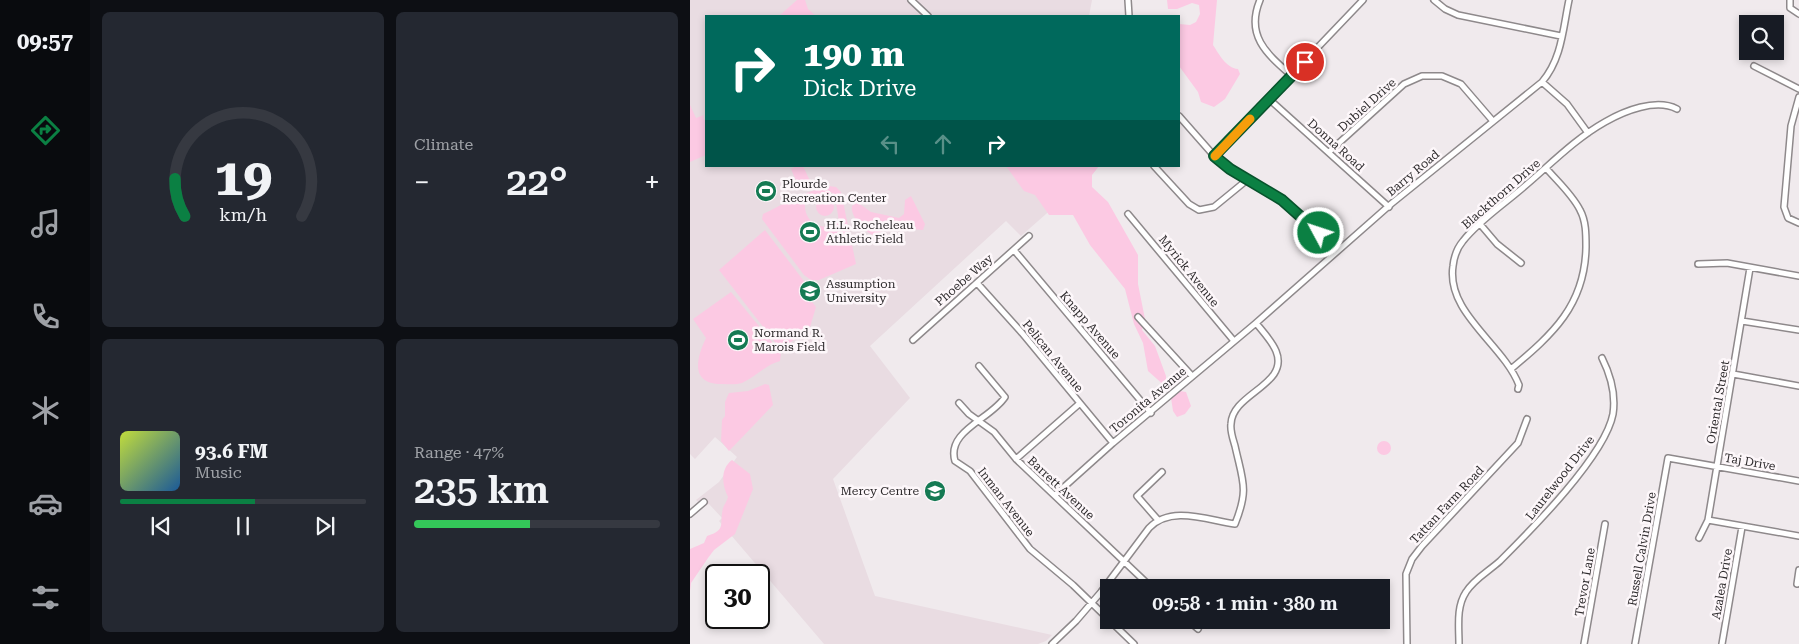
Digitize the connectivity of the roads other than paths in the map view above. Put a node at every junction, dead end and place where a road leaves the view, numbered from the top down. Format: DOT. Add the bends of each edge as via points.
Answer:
graph roads {
  1 [pos="911,0"];
  2 [pos="1128,0"];
  3 [pos="1260,0"];
  4 [pos="1363,0"];
  5 [pos="1434,0"];
  6 [pos="1569,0"];
  7 [pos="1790,0"];
  8 [pos="1799,14"];
  9 [pos="927,15"];
  10 [pos="1129,15"];
  11 [pos="1561,36"];
  12 [pos="1754,66"];
  13 [pos="1292,76"];
  14 [pos="1542,82"];
  15 [pos="1799,89"];
  16 [pos="1799,97"];
  17 [pos="1269,99"];
  18 [pos="1677,109"];
  19 [pos="1180,117"];
  20 [pos="1492,120"];
  21 [pos="1588,132"];
  22 [pos="1329,152"];
  23 [pos="1214,156"];
  24 [pos="1155,167"];
  25 [pos="1546,168"];
  26 [pos="1247,180"];
  27 [pos="1389,206"];
  28 [pos="1128,214"];
  29 [pos="1799,223"];
  30 [pos="1480,224"];
  31 [pos="1029,236"];
  32 [pos="1340,249"];
  33 [pos="1014,250"];
  34 [pos="1521,263"];
  35 [pos="1698,264"];
  36 [pos="1750,268"];
  37 [pos="1799,276"];
  38 [pos="977,283"];
  39 [pos="1138,317"];
  40 [pos="1742,321"];
  41 [pos="1256,323"];
  42 [pos="1799,330"];
  43 [pos="913,340"];
  44 [pos="1234,341"];
  45 [pos="1602,358"];
  46 [pos="979,366"];
  47 [pos="1511,369"];
  48 [pos="1733,374"];
  49 [pos="1192,376"];
  50 [pos="1799,386"];
  51 [pos="1518,389"];
  52 [pos="959,403"];
  53 [pos="1079,404"];
  54 [pos="1151,413"];
  55 [pos="1527,419"];
  56 [pos="979,421"];
  57 [pos="1113,443"];
  58 [pos="1668,458"];
  59 [pos="1016,459"];
  60 [pos="1716,467"];
  61 [pos="1162,472"];
  62 [pos="1799,481"];
  63 [pos="1055,495"];
  64 [pos="704,502"];
  65 [pos="690,514"];
  66 [pos="1158,520"];
  67 [pos="1708,520"];
  68 [pos="1605,524"];
  69 [pos="1742,527"];
  70 [pos="1799,536"];
  71 [pos="1699,538"];
  72 [pos="1124,562"];
  73 [pos="1799,570"];
  74 [pos="1142,579"];
  75 [pos="1797,584"];
  76 [pos="1091,604"];
  77 [pos="1052,644"];
  78 [pos="1134,644"];
  79 [pos="1407,644"];
  80 [pos="1459,644"];
  81 [pos="1584,644"];
  82 [pos="1635,644"];
  83 [pos="1722,644"];
  1 -- 9 [label="street"];
  2 -- 10 [label="street"];
  3 -- 13 [label="street" via="1255,18 1260,44"];
  4 -- 13 [label="street"];
  5 -- 11 [label="street" via="1458,14"];
  6 -- 11 [label="street, Barry Road"];
  7 -- 8 [label="street" via="1790,8"];
  11 -- 14 [label="street, Barry Road" via="1554,66"];
  12 -- 15 [label="street"];
  13 -- 17 [label="street"];
  14 -- 20 [label="street, Barry Road"];
  14 -- 21 [label="street" via="1567,104"];
  16 -- 29 [label="street" via="1791,126 1784,207 1788,218"];
  17 -- 22 [label="street, Donna Road"];
  17 -- 23 [label="street"];
  18 -- 21 [label="street, Blackthorn Drive" via="1662,105 1640,108 1621,114"];
  19 -- 23 [label="street"];
  20 -- 22 [label="street, Dubiel Drive" via="1461,84 1442,76 1422,76 1404,84"];
  20 -- 27 [label="street, Barry Road"];
  21 -- 25 [label="street, Blackthorn Drive"];
  22 -- 27 [label="street, Donna Road"];
  23 -- 26 [label="street"];
  24 -- 26 [label="street" via="1189,204 1199,210 1214,208"];
  25 -- 30 [label="street, Blackthorn Drive"];
  25 -- 47 [label="street" via="1580,209 1584,221 1584,274 1577,296 1563,319"];
  26 -- 32 [label="street" via="1282,200"];
  27 -- 32 [label="street, Barry Road"];
  28 -- 44 [label="street, Myrick Avenue"];
  30 -- 34 [label="street" via="1497,244"];
  30 -- 47 [label="street, Blackthorn Drive" via="1457,250 1453,265 1454,291 1460,305"];
  31 -- 33 [label="street, Phoebe Way"];
  32 -- 41 [label="street, Barry Road"];
  33 -- 38 [label="street, Phoebe Way"];
  33 -- 54 [label="street, Knapp Avenue"];
  35 -- 36 [label="street" via="1727,263"];
  36 -- 37 [label="street"];
  36 -- 40 [label="street, Oriental Street"];
  38 -- 43 [label="street, Phoebe Way"];
  38 -- 53 [label="street, Pelican Avenue"];
  39 -- 49 [label="street"];
  40 -- 42 [label="street"];
  40 -- 48 [label="street, Oriental Street"];
  41 -- 44 [label="street, Toronita Avenue"];
  41 -- 66 [label="street" via="1278,357 1275,372 1239,405 1232,417 1231,430 1245,490 1235,524 1175,514"];
  44 -- 49 [label="street, Toronita Avenue"];
  45 -- 80 [label="street, Laurelwood Drive" via="1614,397 1613,414 1604,437 1544,517 1466,592 1459,614"];
  46 -- 56 [label="street, Inman Avenue" via="1005,397"];
  47 -- 51 [label="street, Blackthorn Drive"];
  48 -- 50 [label="street"];
  48 -- 60 [label="street, Oriental Street"];
  49 -- 54 [label="street, Toronita Avenue"];
  52 -- 56 [label="street, Barrett Avenue"];
  53 -- 57 [label="street, Pelican Avenue"];
  53 -- 59 [label="street"];
  54 -- 57 [label="street, Toronita Avenue"];
  55 -- 79 [label="street, Tattan Farm Road" via="1518,443 1422,546 1410,564 1406,580"];
  56 -- 59 [label="street, Barrett Avenue" via="994,432"];
  56 -- 76 [label="street, Inman Avenue" via="955,442 954,461 970,471 1030,548"];
  57 -- 63 [label="street, Toronita Avenue"];
  58 -- 60 [label="street, Taj Drive"];
  58 -- 82 [label="street, Russell Calvin Drive"];
  59 -- 63 [label="street, Barrett Avenue"];
  60 -- 62 [label="street, Taj Drive"];
  60 -- 67 [label="street, Oriental Street"];
  61 -- 66 [label="street" via="1137,496"];
  63 -- 72 [label="street, Barrett Avenue"];
  64 -- 65 [label="street"];
  66 -- 72 [label="street"];
  67 -- 69 [label="street"];
  67 -- 71 [label="street, Oriental Street"];
  68 -- 81 [label="street, Trevor Lane"];
  69 -- 70 [label="street"];
  69 -- 83 [label="street, Azalea Drive"];
  72 -- 74 [label="street, Barrett Avenue"];
  72 -- 76 [label="street"];
  73 -- 75 [label="street"];
  76 -- 77 [label="street"];
  76 -- 78 [label="street, Inman Avenue"];
}
